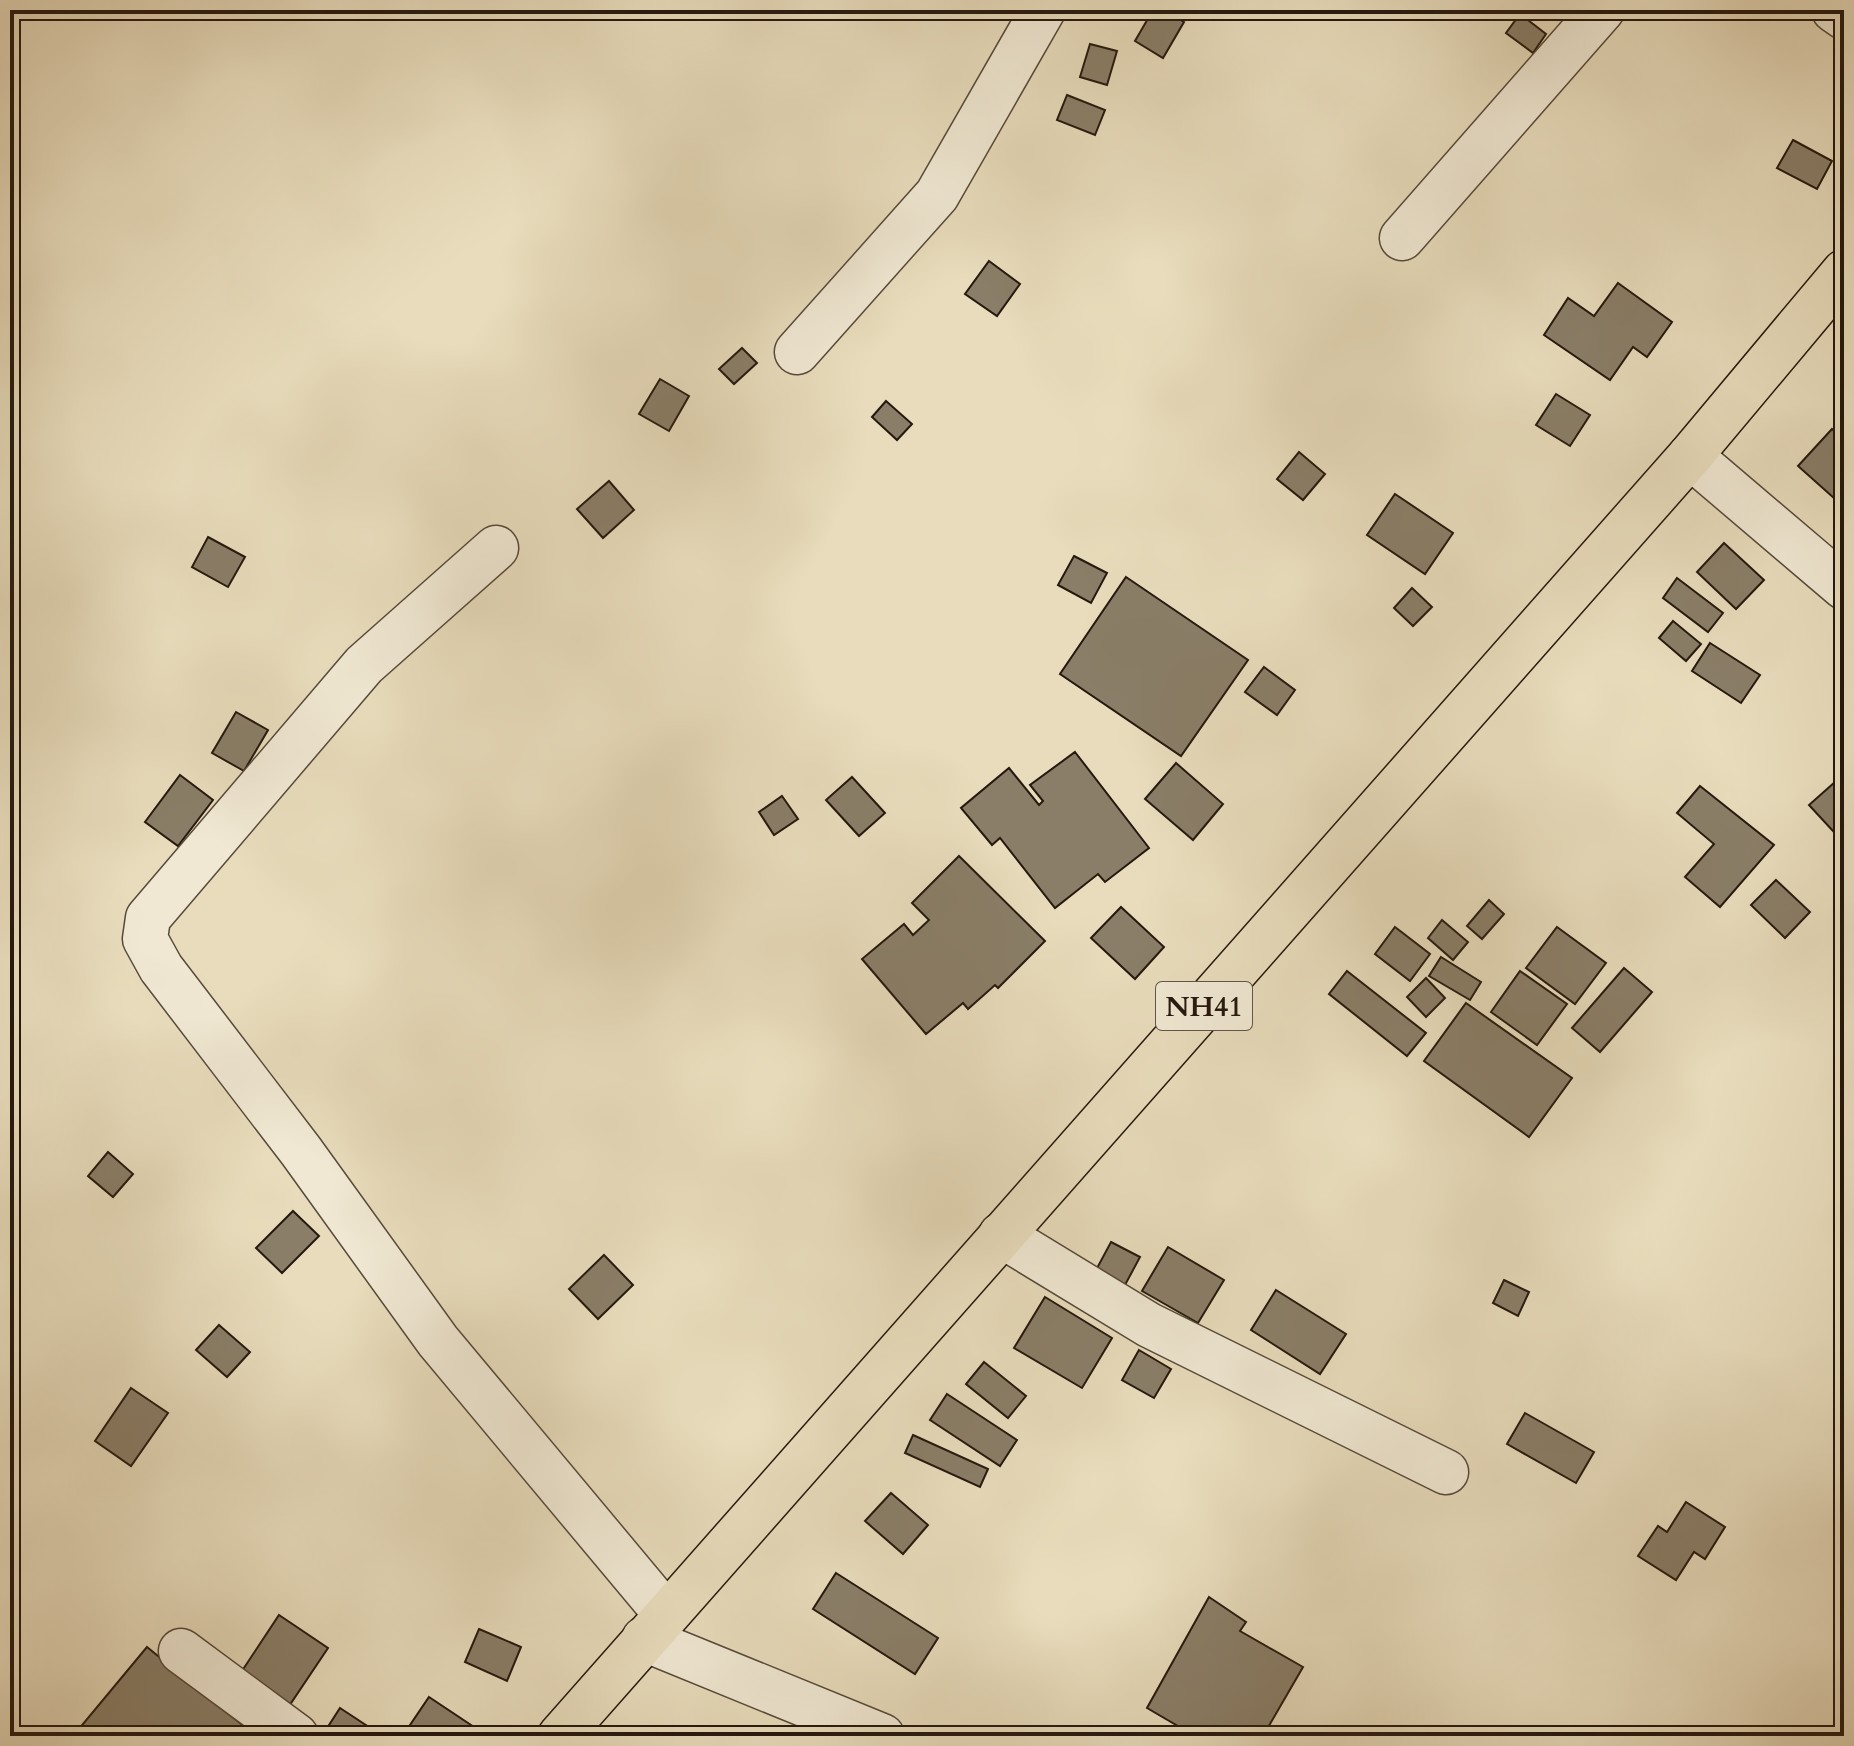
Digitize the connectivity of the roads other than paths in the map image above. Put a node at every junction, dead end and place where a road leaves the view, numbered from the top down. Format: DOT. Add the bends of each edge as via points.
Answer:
graph roads {
  1 [pos="1043,10"];
  2 [pos="1602,10"];
  3 [pos="1834,10"];
  4 [pos="1844,17"];
  5 [pos="1402,238"];
  6 [pos="1844,272"];
  7 [pos="797,352"];
  8 [pos="1690,456"];
  9 [pos="496,548"];
  10 [pos="1844,587"];
  11 [pos="1001,1235"];
  12 [pos="1446,1472"];
  13 [pos="655,1627"];
  14 [pos="181,1651"];
  15 [pos="296,1736"];
  16 [pos="560,1736"];
  17 [pos="882,1736"];
  1 -- 7 [label="street" via="937,195"];
  2 -- 5 [label="street"];
  3 -- 4 [label="street"];
  6 -- 8 [label="highway, NH41"];
  8 -- 10 [label="street"];
  8 -- 11 [label="highway, NH41"];
  9 -- 13 [label="street" via="364,665 148,918 145,939 161,968"];
  11 -- 12 [label="street" via="1149,1325"];
  11 -- 13 [label="highway, NH41"];
  13 -- 16 [label="highway, NH41"];
  13 -- 17 [label="street"];
  14 -- 15 [label="street"];
}
